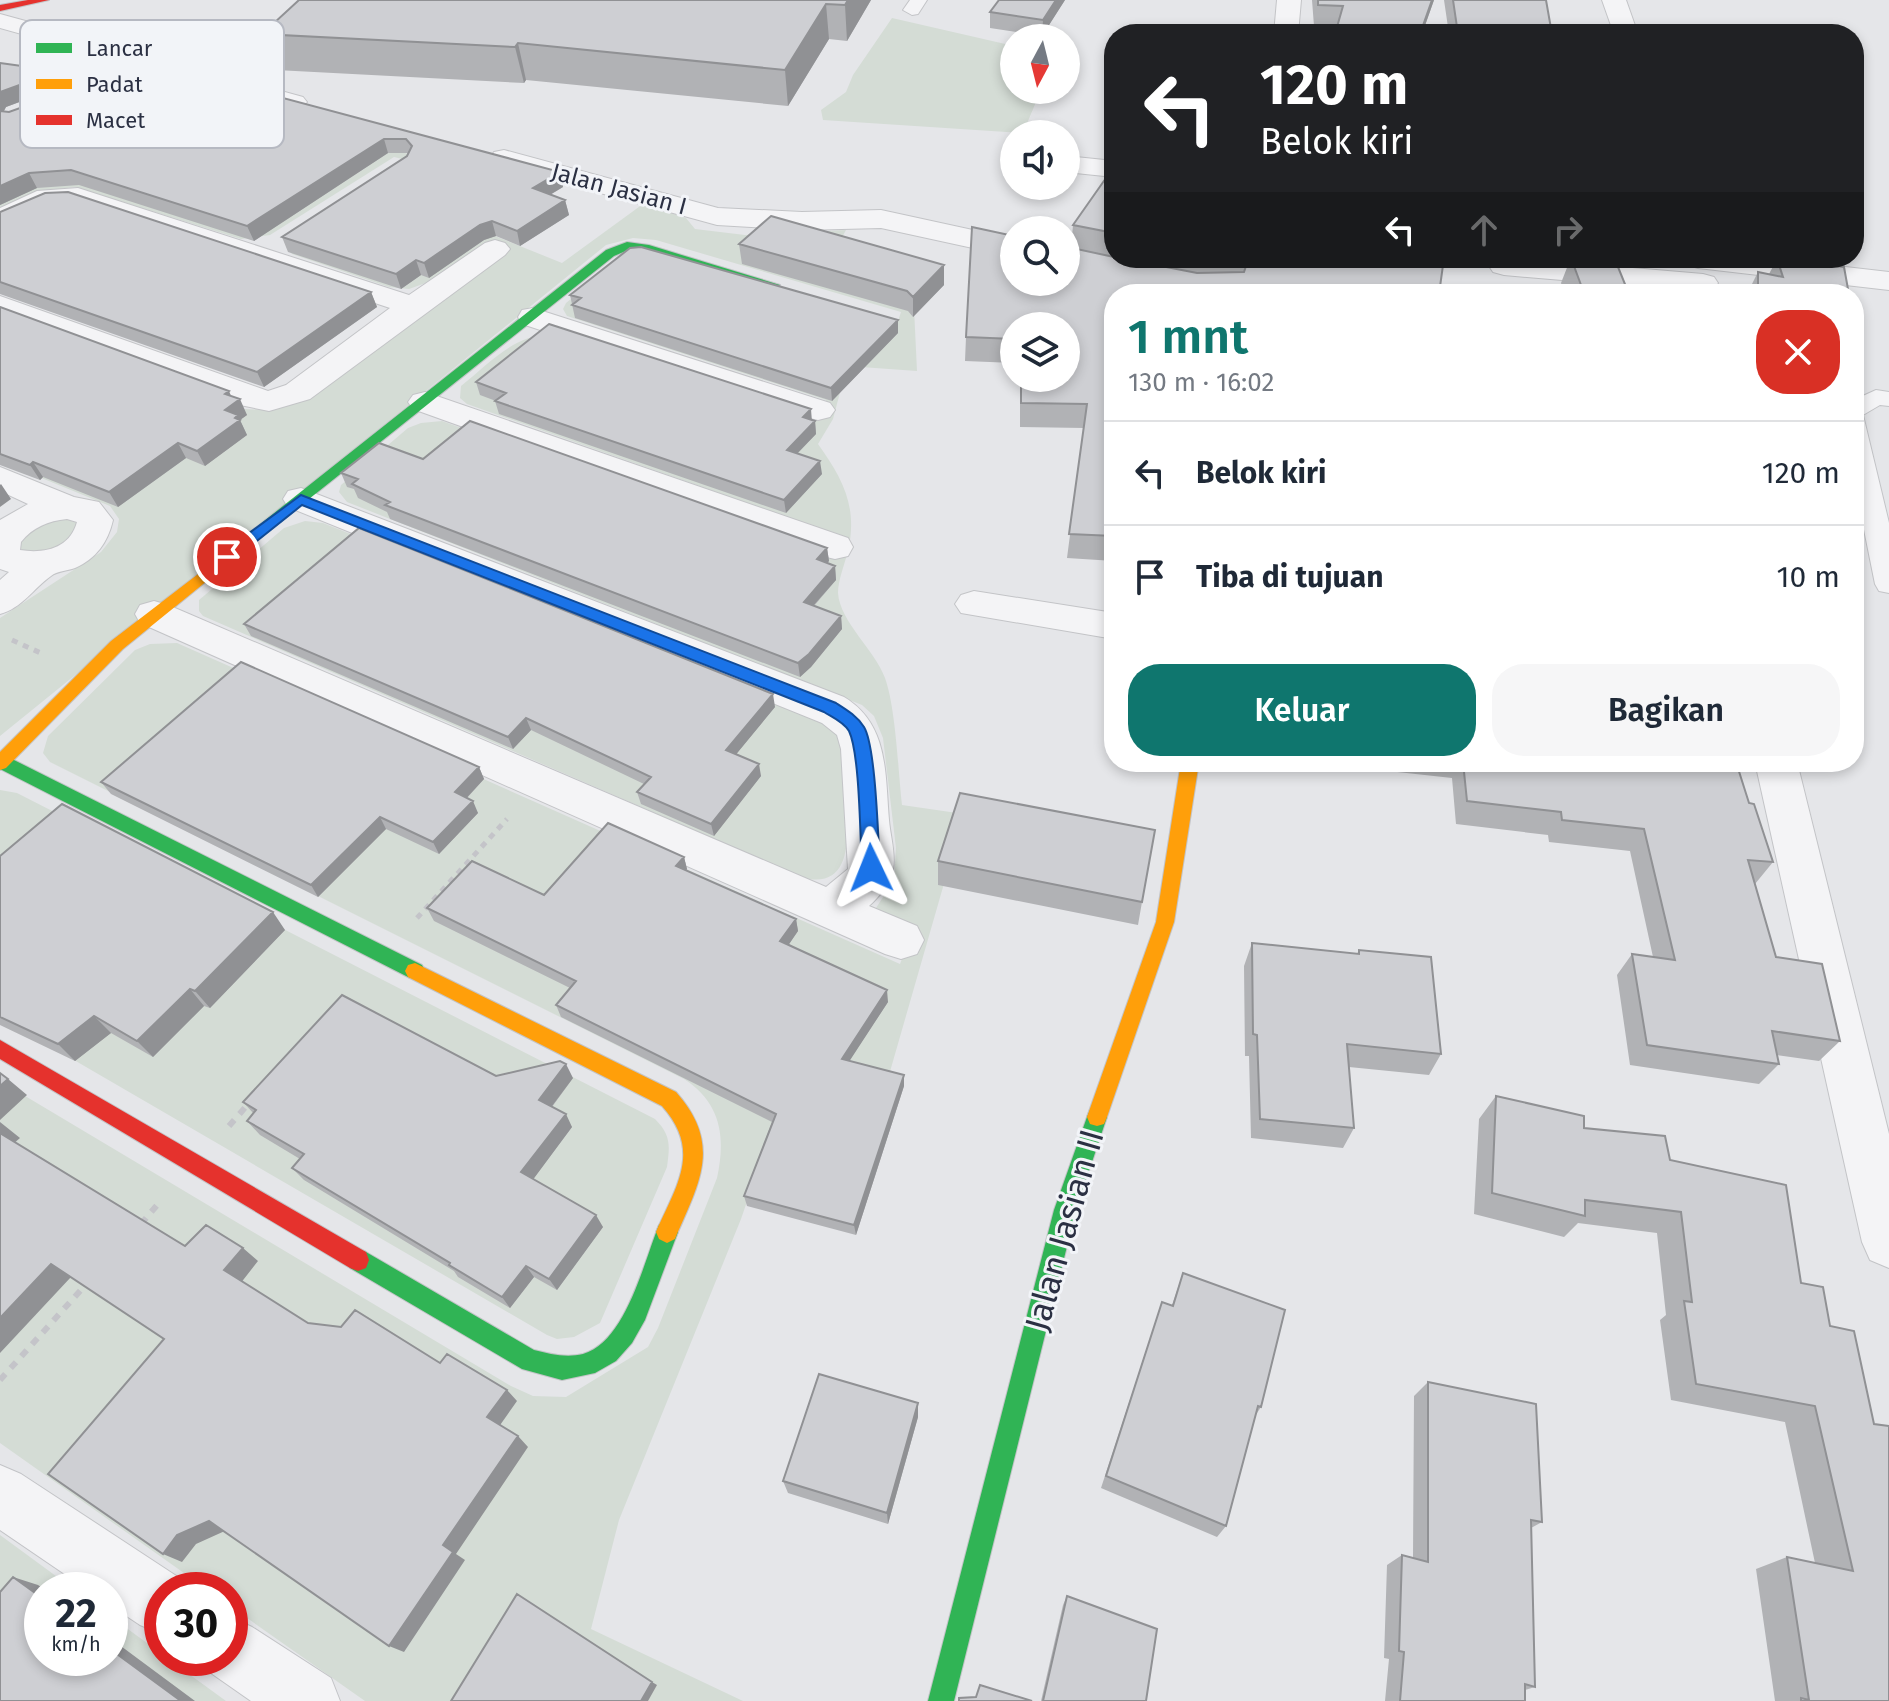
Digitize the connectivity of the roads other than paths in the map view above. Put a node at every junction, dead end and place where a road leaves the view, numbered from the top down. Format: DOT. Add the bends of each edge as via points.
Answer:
graph roads {
  1 [pos="44,0"];
  2 [pos="1289,0"];
  3 [pos="1614,0"];
  4 [pos="0,8"];
  5 [pos="0,21"];
  6 [pos="1287,24"];
  7 [pos="1622,24"];
  8 [pos="20,27"];
  9 [pos="284,100"];
  10 [pos="319,109"];
  11 [pos="472,150"];
  12 [pos="1080,165"];
  13 [pos="1104,168"];
  14 [pos="0,219"];
  15 [pos="285,238"];
  16 [pos="1000,245"];
  17 [pos="495,249"];
  18 [pos="259,254"];
  19 [pos="1553,268"];
  20 [pos="1701,274"];
  21 [pos="1889,281"];
  22 [pos="792,291"];
  23 [pos="0,305"];
  24 [pos="413,306"];
  25 [pos="533,317"];
  26 [pos="1889,399"];
  27 [pos="425,402"];
  28 [pos="1864,404"];
  29 [pos="818,410"];
  30 [pos="1864,467"];
  31 [pos="0,478"];
  32 [pos="301,499"];
  33 [pos="835,547"];
  34 [pos="1889,584"];
  35 [pos="0,601"];
  36 [pos="974,604"];
  37 [pos="154,614"];
  38 [pos="1104,624"];
  39 [pos="1,762"];
  40 [pos="1188,772"];
  41 [pos="1778,772"];
  42 [pos="829,909"];
  43 [pos="901,940"];
  44 [pos="0,1049"];
  45 [pos="1889,1242"];
  46 [pos="0,1495"];
  47 [pos="144,1591"];
  48 [pos="248,1661"];
  49 [pos="308,1701"];
  50 [pos="941,1701"];
  1 -- 4 [label="street"];
  2 -- 6 [label="street"];
  3 -- 7 [label="street"];
  5 -- 8 [label="street"];
  9 -- 10 [label="street"];
  11 -- 16 [label="street, Jalan Jasian I" via="717,216 881,219"];
  12 -- 13 [label="street"];
  14 -- 18 [label="street" via="63,194"];
  15 -- 18 [label="street"];
  17 -- 24 [label="street"];
  18 -- 24 [label="street"];
  19 -- 20 [label="street"];
  20 -- 21 [label="street"];
  22 -- 25 [label="street" via="627,246 610,253"];
  23 -- 24 [label="street" via="269,401 298,392"];
  25 -- 27 [label="street"];
  25 -- 29 [label="street"];
  26 -- 28 [label="lane" via="1876,397"];
  27 -- 32 [label="street"];
  27 -- 33 [label="street"];
  30 -- 34 [label="lane"];
  31 -- 35 [label="street" via="86,510 95,520 94,533 83,547 41,564"];
  32 -- 37 [label="street"];
  32 -- 42 [label="street" via="850,720 862,749 871,868 854,893"];
  36 -- 38 [label="street"];
  37 -- 39 [label="street" via="86,673"];
  37 -- 42 [label="street"];
  39 -- 44 [label="street" via="669,1099 685,1113 695,1133 696,1152 631,1322 617,1345 597,1362 555,1370 530,1361"];
  40 -- 50 [label="street, Jalan Jasian II" via="1165,922 1065,1210"];
  41 -- 45 [label="street"];
  42 -- 43 [label="street"];
  46 -- 47 [label="street"];
  48 -- 49 [label="street"];
}
